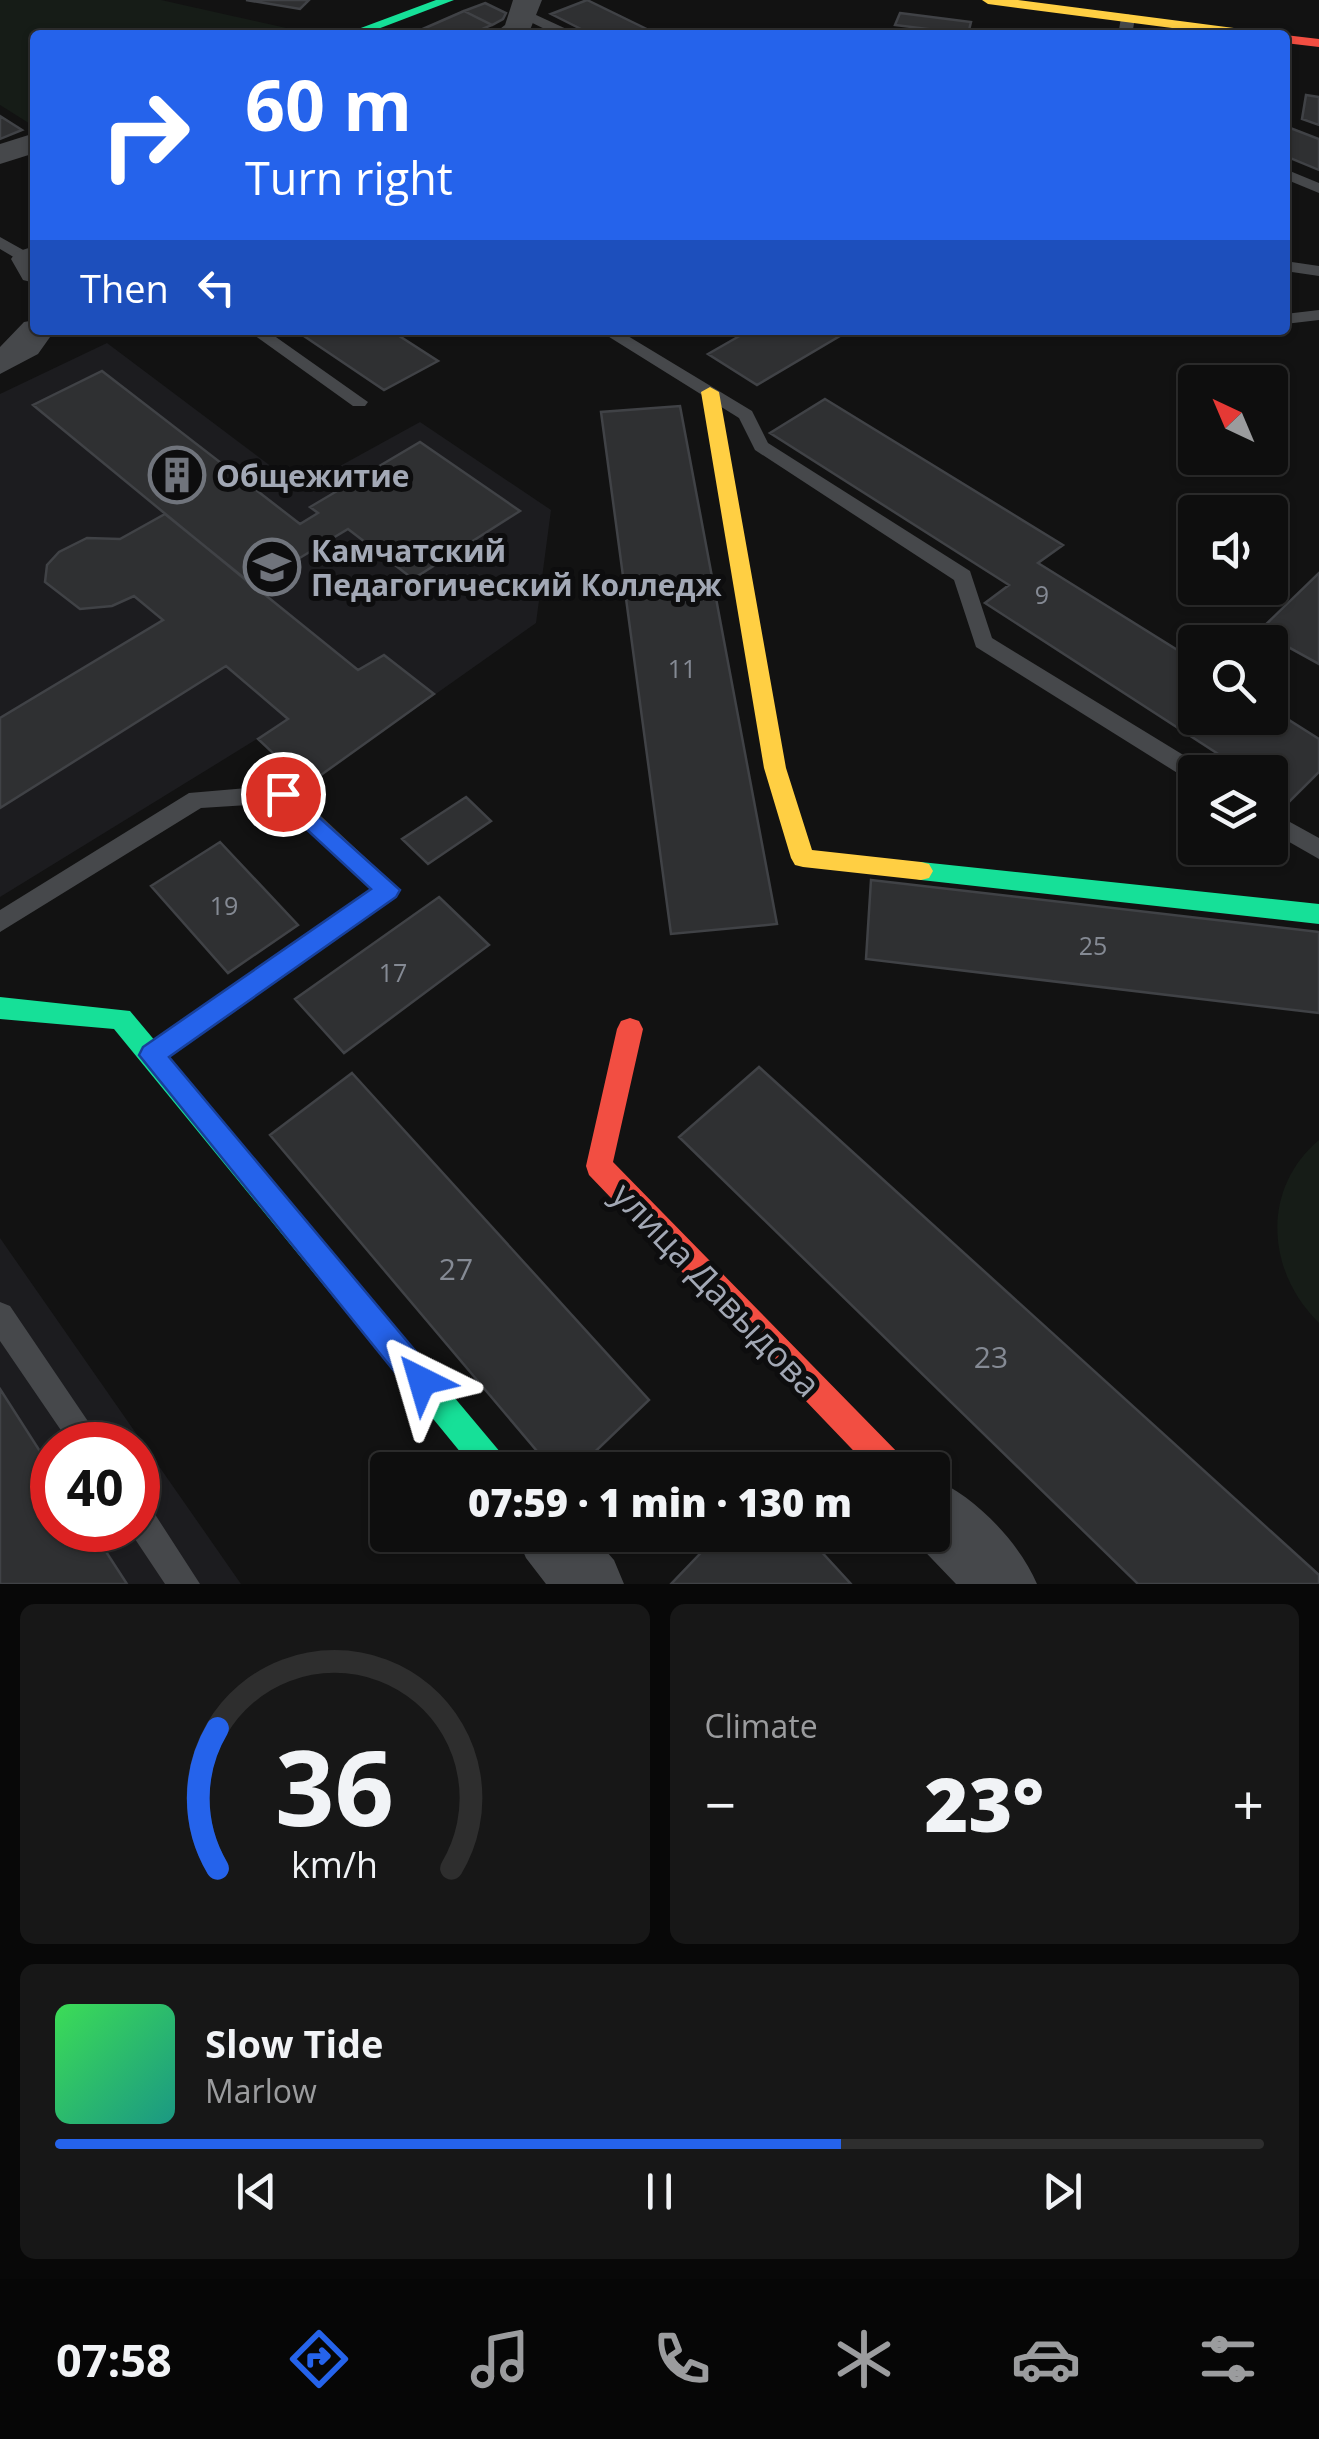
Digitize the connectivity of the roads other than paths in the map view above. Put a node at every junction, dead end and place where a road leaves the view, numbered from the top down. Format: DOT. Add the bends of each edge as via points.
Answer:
graph roads {
  1 [pos="448,0"];
  2 [pos="988,0"];
  3 [pos="519,16"];
  4 [pos="1127,27"];
  5 [pos="362,30"];
  6 [pos="555,30"];
  7 [pos="1176,30"];
  8 [pos="1290,40"];
  9 [pos="1319,43"];
  10 [pos="30,144"];
  11 [pos="0,155"];
  12 [pos="1290,176"];
  13 [pos="1319,188"];
  14 [pos="1290,267"];
  15 [pos="1319,272"];
  16 [pos="1319,316"];
  17 [pos="1290,319"];
  18 [pos="34,335"];
  19 [pos="262,335"];
  20 [pos="614,335"];
  21 [pos="0,363"];
  22 [pos="710,392"];
  23 [pos="359,402"];
  24 [pos="1178,763"];
  25 [pos="1288,831"];
  26 [pos="1319,850"];
  27 [pos="1319,914"];
  28 [pos="0,922"];
  29 [pos="0,1008"];
  30 [pos="630,1028"];
  31 [pos="152,1055"];
  32 [pos="0,1316"];
  33 [pos="73,1422"];
  34 [pos="481,1452"];
  35 [pos="876,1452"];
  36 [pos="950,1530"];
  37 [pos="160,1549"];
  38 [pos="563,1552"];
  39 [pos="184,1584"];
  40 [pos="590,1584"];
  41 [pos="1003,1584"];
  1 -- 5 [label="street"];
  2 -- 4 [label="street"];
  3 -- 6 [label="lane"];
  4 -- 7 [label="street"];
  8 -- 9 [label="street"];
  10 -- 11 [label="street"];
  12 -- 13 [label="lane"];
  14 -- 15 [label="lane"];
  16 -- 17 [label="lane"];
  18 -- 21 [label="street"];
  19 -- 23 [label="lane"];
  20 -- 22 [label="lane"];
  22 -- 24 [label="lane" via="746,415 761,446 963,576 983,642"];
  22 -- 27 [label="street" via="774,768 803,858"];
  25 -- 26 [label="lane"];
  28 -- 31 [label="lane" via="197,799 283,794 388,890"];
  29 -- 31 [label="street" via="122,1019"];
  30 -- 35 [label="street, улица Давыдова" via="599,1166"];
  31 -- 34 [label="street"];
  32 -- 33 [label="lane"];
  36 -- 41 [label="street"];
  37 -- 39 [label="lane"];
  38 -- 40 [label="street"];
}
